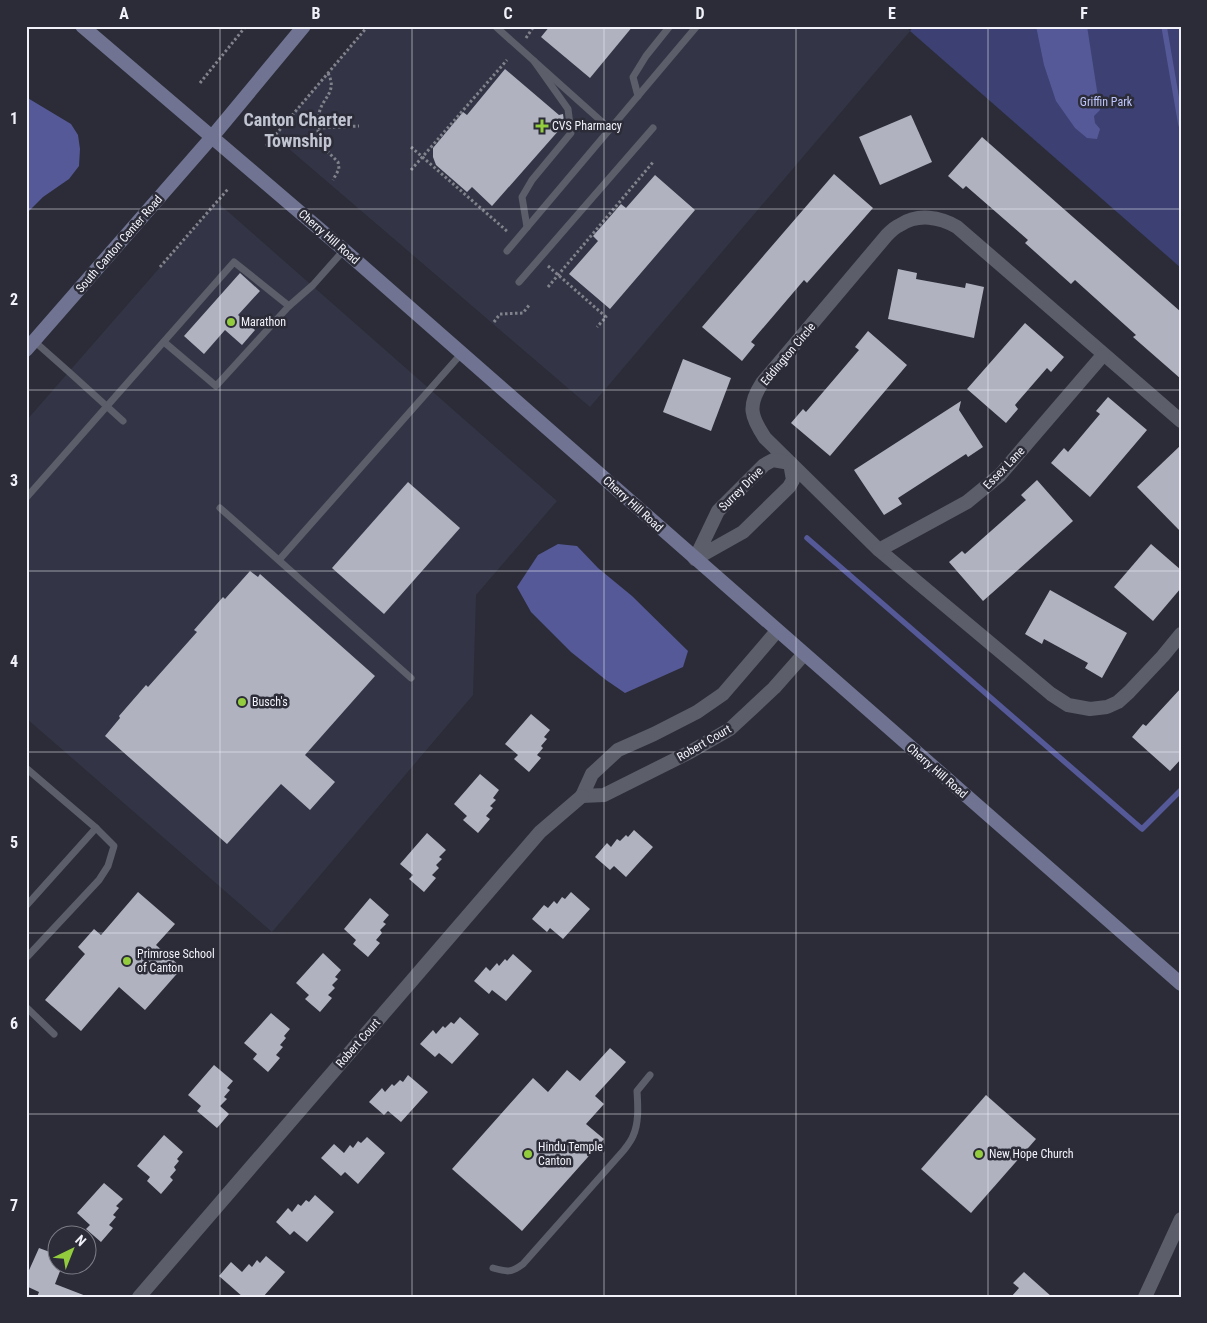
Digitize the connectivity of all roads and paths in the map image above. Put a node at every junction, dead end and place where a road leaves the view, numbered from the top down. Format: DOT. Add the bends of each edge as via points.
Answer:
graph roads {
  1 [pos="82,26"];
  2 [pos="246,26"];
  3 [pos="304,26"];
  4 [pos="368,26"];
  5 [pos="494,26"];
  6 [pos="534,26"];
  7 [pos="670,26"];
  8 [pos="697,26"];
  9 [pos="526,38"];
  10 [pos="507,60"];
  11 [pos="534,61"];
  12 [pos="328,73"];
  13 [pos="200,82"];
  14 [pos="638,96"];
  15 [pos="359,126"];
  16 [pos="318,128"];
  17 [pos="653,128"];
  18 [pos="610,129"];
  19 [pos="212,137"];
  20 [pos="266,146"];
  21 [pos="411,147"];
  22 [pos="422,157"];
  23 [pos="654,162"];
  24 [pos="411,170"];
  25 [pos="333,180"];
  26 [pos="228,189"];
  27 [pos="527,228"];
  28 [pos="508,232"];
  29 [pos="344,250"];
  30 [pos="507,251"];
  31 [pos="547,266"];
  32 [pos="160,267"];
  33 [pos="558,275"];
  34 [pos="519,282"];
  35 [pos="548,287"];
  36 [pos="530,304"];
  37 [pos="289,306"];
  38 [pos="494,322"];
  39 [pos="597,327"];
  40 [pos="164,342"];
  41 [pos="30,346"];
  42 [pos="462,353"];
  43 [pos="1103,355"];
  44 [pos="107,406"];
  45 [pos="123,421"];
  46 [pos="1181,421"];
  47 [pos="790,463"];
  48 [pos="26,498"];
  49 [pos="220,508"];
  50 [pos="879,550"];
  51 [pos="695,559"];
  52 [pos="279,560"];
  53 [pos="777,631"];
  54 [pos="1181,634"];
  55 [pos="804,654"];
  56 [pos="411,678"];
  57 [pos="26,768"];
  58 [pos="582,796"];
  59 [pos="96,828"];
  60 [pos="26,906"];
  61 [pos="26,958"];
  62 [pos="1181,984"];
  63 [pos="26,1007"];
  64 [pos="54,1034"];
  65 [pos="650,1075"];
  66 [pos="1181,1219"];
  67 [pos="493,1268"];
  68 [pos="140,1297"];
  69 [pos="1145,1297"];
  1 -- 19 [label="main road, Cherry Hill Road"];
  2 -- 13 [label="path"];
  3 -- 19 [label="main road, South Canton Center Road"];
  4 -- 12 [label="path"];
  5 -- 11 [label="lane"];
  6 -- 9 [label="path"];
  7 -- 14 [label="lane" via="633,76"];
  8 -- 14 [label="lane"];
  10 -- 22 [label="path"];
  11 -- 18 [label="lane"];
  11 -- 27 [label="lane" via="568,109 571,133 522,197"];
  12 -- 16 [label="path" via="332,81 319,112"];
  12 -- 20 [label="path"];
  14 -- 18 [label="lane"];
  15 -- 16 [label="path"];
  16 -- 25 [label="path" via="318,142 338,162 339,169"];
  17 -- 34 [label="lane"];
  18 -- 27 [label="lane"];
  19 -- 29 [label="main road, Cherry Hill Road"];
  19 -- 41 [label="main road, South Canton Center Road"];
  21 -- 22 [label="path"];
  22 -- 24 [label="path"];
  22 -- 28 [label="path"];
  23 -- 33 [label="path"];
  26 -- 32 [label="path"];
  27 -- 30 [label="lane"];
  29 -- 37 [label="lane"];
  29 -- 42 [label="main road, Cherry Hill Road"];
  31 -- 33 [label="path"];
  33 -- 35 [label="path"];
  33 -- 39 [label="path" via="606,317"];
  36 -- 38 [label="path" via="523,312 500,314"];
  37 -- 40 [label="lane" via="216,386"];
  37 -- 40 [label="lane" via="234,262"];
  40 -- 44 [label="lane"];
  41 -- 44 [label="lane"];
  42 -- 51 [label="main road, Cherry Hill Road"];
  42 -- 52 [label="lane"];
  43 -- 46 [label="street, Eddington Circle"];
  43 -- 47 [label="street, Eddington Circle" via="957,227 936,218 913,219 900,224 888,235 755,394 752,414 756,424"];
  43 -- 50 [label="street, Essex Lane" via="1000,475 967,502"];
  44 -- 45 [label="lane"];
  44 -- 48 [label="lane"];
  47 -- 50 [label="street, Eddington Circle"];
  47 -- 51 [label="street" via="793,480 789,487 743,532"];
  47 -- 51 [label="street, Surrey Drive" via="772,460 764,465 718,511"];
  49 -- 52 [label="lane"];
  50 -- 54 [label="street, Eddington Circle" via="1068,705 1090,709 1118,702"];
  51 -- 53 [label="main road, Cherry Hill Road"];
  52 -- 56 [label="lane"];
  53 -- 55 [label="main road, Cherry Hill Road"];
  53 -- 58 [label="street, Robert Court" via="723,694 697,712 618,750 592,774"];
  55 -- 58 [label="street, Robert Court" via="774,688 730,729 604,795"];
  55 -- 62 [label="main road, Cherry Hill Road"];
  57 -- 59 [label="lane"];
  58 -- 68 [label="street, Robert Court" via="540,832"];
  59 -- 60 [label="lane"];
  59 -- 61 [label="lane" via="114,846 108,866 99,880"];
  63 -- 64 [label="lane"];
  65 -- 67 [label="lane" via="637,1091 636,1126 624,1150 523,1264 515,1271"];
  66 -- 69 [label="street"];
}
